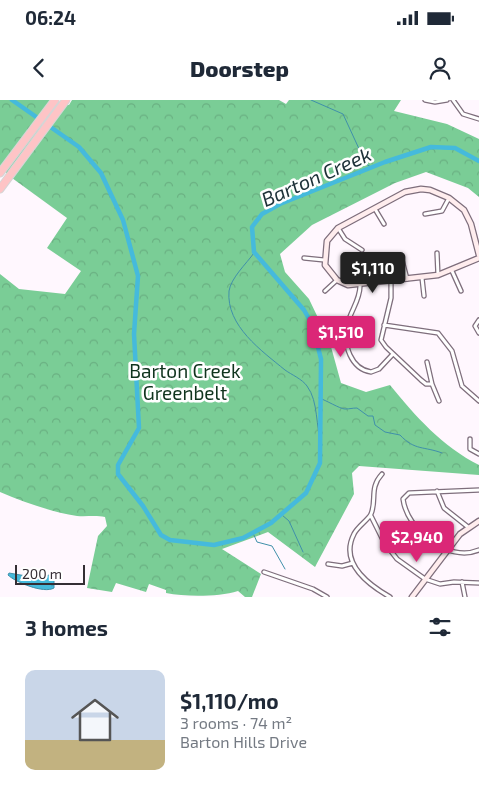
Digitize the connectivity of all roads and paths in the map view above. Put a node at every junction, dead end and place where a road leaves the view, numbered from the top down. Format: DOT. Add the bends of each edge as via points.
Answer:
graph roads {
  1 [pos="66,100"];
  2 [pos="426,100"];
  3 [pos="447,100"];
  4 [pos="452,100"];
  5 [pos="53,102"];
  6 [pos="479,120"];
  7 [pos="0,173"];
  8 [pos="0,189"];
  9 [pos="449,198"];
  10 [pos="375,209"];
  11 [pos="425,214"];
  12 [pos="384,224"];
  13 [pos="338,228"];
  14 [pos="477,238"];
  15 [pos="362,250"];
  16 [pos="437,253"];
  17 [pos="479,257"];
  18 [pos="304,258"];
  19 [pos="324,260"];
  20 [pos="402,260"];
  21 [pos="452,271"];
  22 [pos="438,275"];
  23 [pos="422,278"];
  24 [pos="336,280"];
  25 [pos="408,280"];
  26 [pos="391,282"];
  27 [pos="360,286"];
  28 [pos="325,291"];
  29 [pos="461,291"];
  30 [pos="424,296"];
  31 [pos="479,320"];
  32 [pos="384,325"];
  33 [pos="479,332"];
  34 [pos="394,354"];
  35 [pos="428,362"];
  36 [pos="432,384"];
  37 [pos="439,401"];
  38 [pos="479,401"];
  39 [pos="470,439"];
  40 [pos="479,454"];
  41 [pos="382,474"];
  42 [pos="479,490"];
  43 [pos="437,491"];
  44 [pos="371,516"];
  45 [pos="479,521"];
  46 [pos="468,528"];
  47 [pos="447,550"];
  48 [pos="479,550"];
  49 [pos="353,563"];
  50 [pos="328,564"];
  51 [pos="264,572"];
  52 [pos="425,579"];
  53 [pos="462,582"];
  54 [pos="479,583"];
  55 [pos="327,597"];
  56 [pos="390,597"];
  57 [pos="412,597"];
  58 [pos="465,597"];
  1 -- 8 [label="highway"];
  2 -- 3 [label="street"];
  4 -- 6 [label="street" via="460,111"];
  5 -- 7 [label="highway"];
  9 -- 10 [label="street" via="430,190 415,189"];
  9 -- 11 [label="street" via="442,211"];
  9 -- 14 [label="street" via="464,210"];
  10 -- 12 [label="street"];
  10 -- 13 [label="street"];
  13 -- 15 [label="street" via="345,239"];
  13 -- 19 [label="street" via="329,236"];
  14 -- 17 [label="street"];
  16 -- 22 [label="street"];
  17 -- 21 [label="street"];
  18 -- 19 [label="street"];
  19 -- 24 [label="street" via="327,270"];
  20 -- 25 [label="street"];
  21 -- 22 [label="street"];
  21 -- 29 [label="street"];
  22 -- 23 [label="street"];
  23 -- 25 [label="street"];
  23 -- 30 [label="street"];
  24 -- 27 [label="street"];
  24 -- 28 [label="street"];
  25 -- 26 [label="street"];
  26 -- 27 [label="street"];
  26 -- 32 [label="street" via="391,298"];
  27 -- 34 [label="street" via="359,297 346,327 352,361 360,369 371,372"];
  31 -- 33 [label="street" via="475,326"];
  32 -- 34 [label="street" via="381,340"];
  32 -- 38 [label="street" via="438,333 452,350 462,386"];
  34 -- 36 [label="street" via="420,380"];
  35 -- 36 [label="street"];
  36 -- 37 [label="street"];
  39 -- 40 [label="street" via="470,450"];
  41 -- 44 [label="street" via="373,489"];
  42 -- 43 [label="street"];
  43 -- 46 [label="street" via="444,508"];
  43 -- 47 [label="street" via="409,492 404,496 404,502 418,530"];
  44 -- 49 [label="street" via="352,538"];
  44 -- 52 [label="street" via="397,559"];
  45 -- 46 [label="street"];
  46 -- 47 [label="street"];
  47 -- 48 [label="street" via="469,553"];
  47 -- 52 [label="street"];
  49 -- 50 [label="street" via="342,566"];
  49 -- 56 [label="street" via="366,581"];
  51 -- 55 [label="street"];
  52 -- 53 [label="street" via="440,584"];
  52 -- 57 [label="street"];
  53 -- 54 [label="street"];
  53 -- 58 [label="street"];
}
